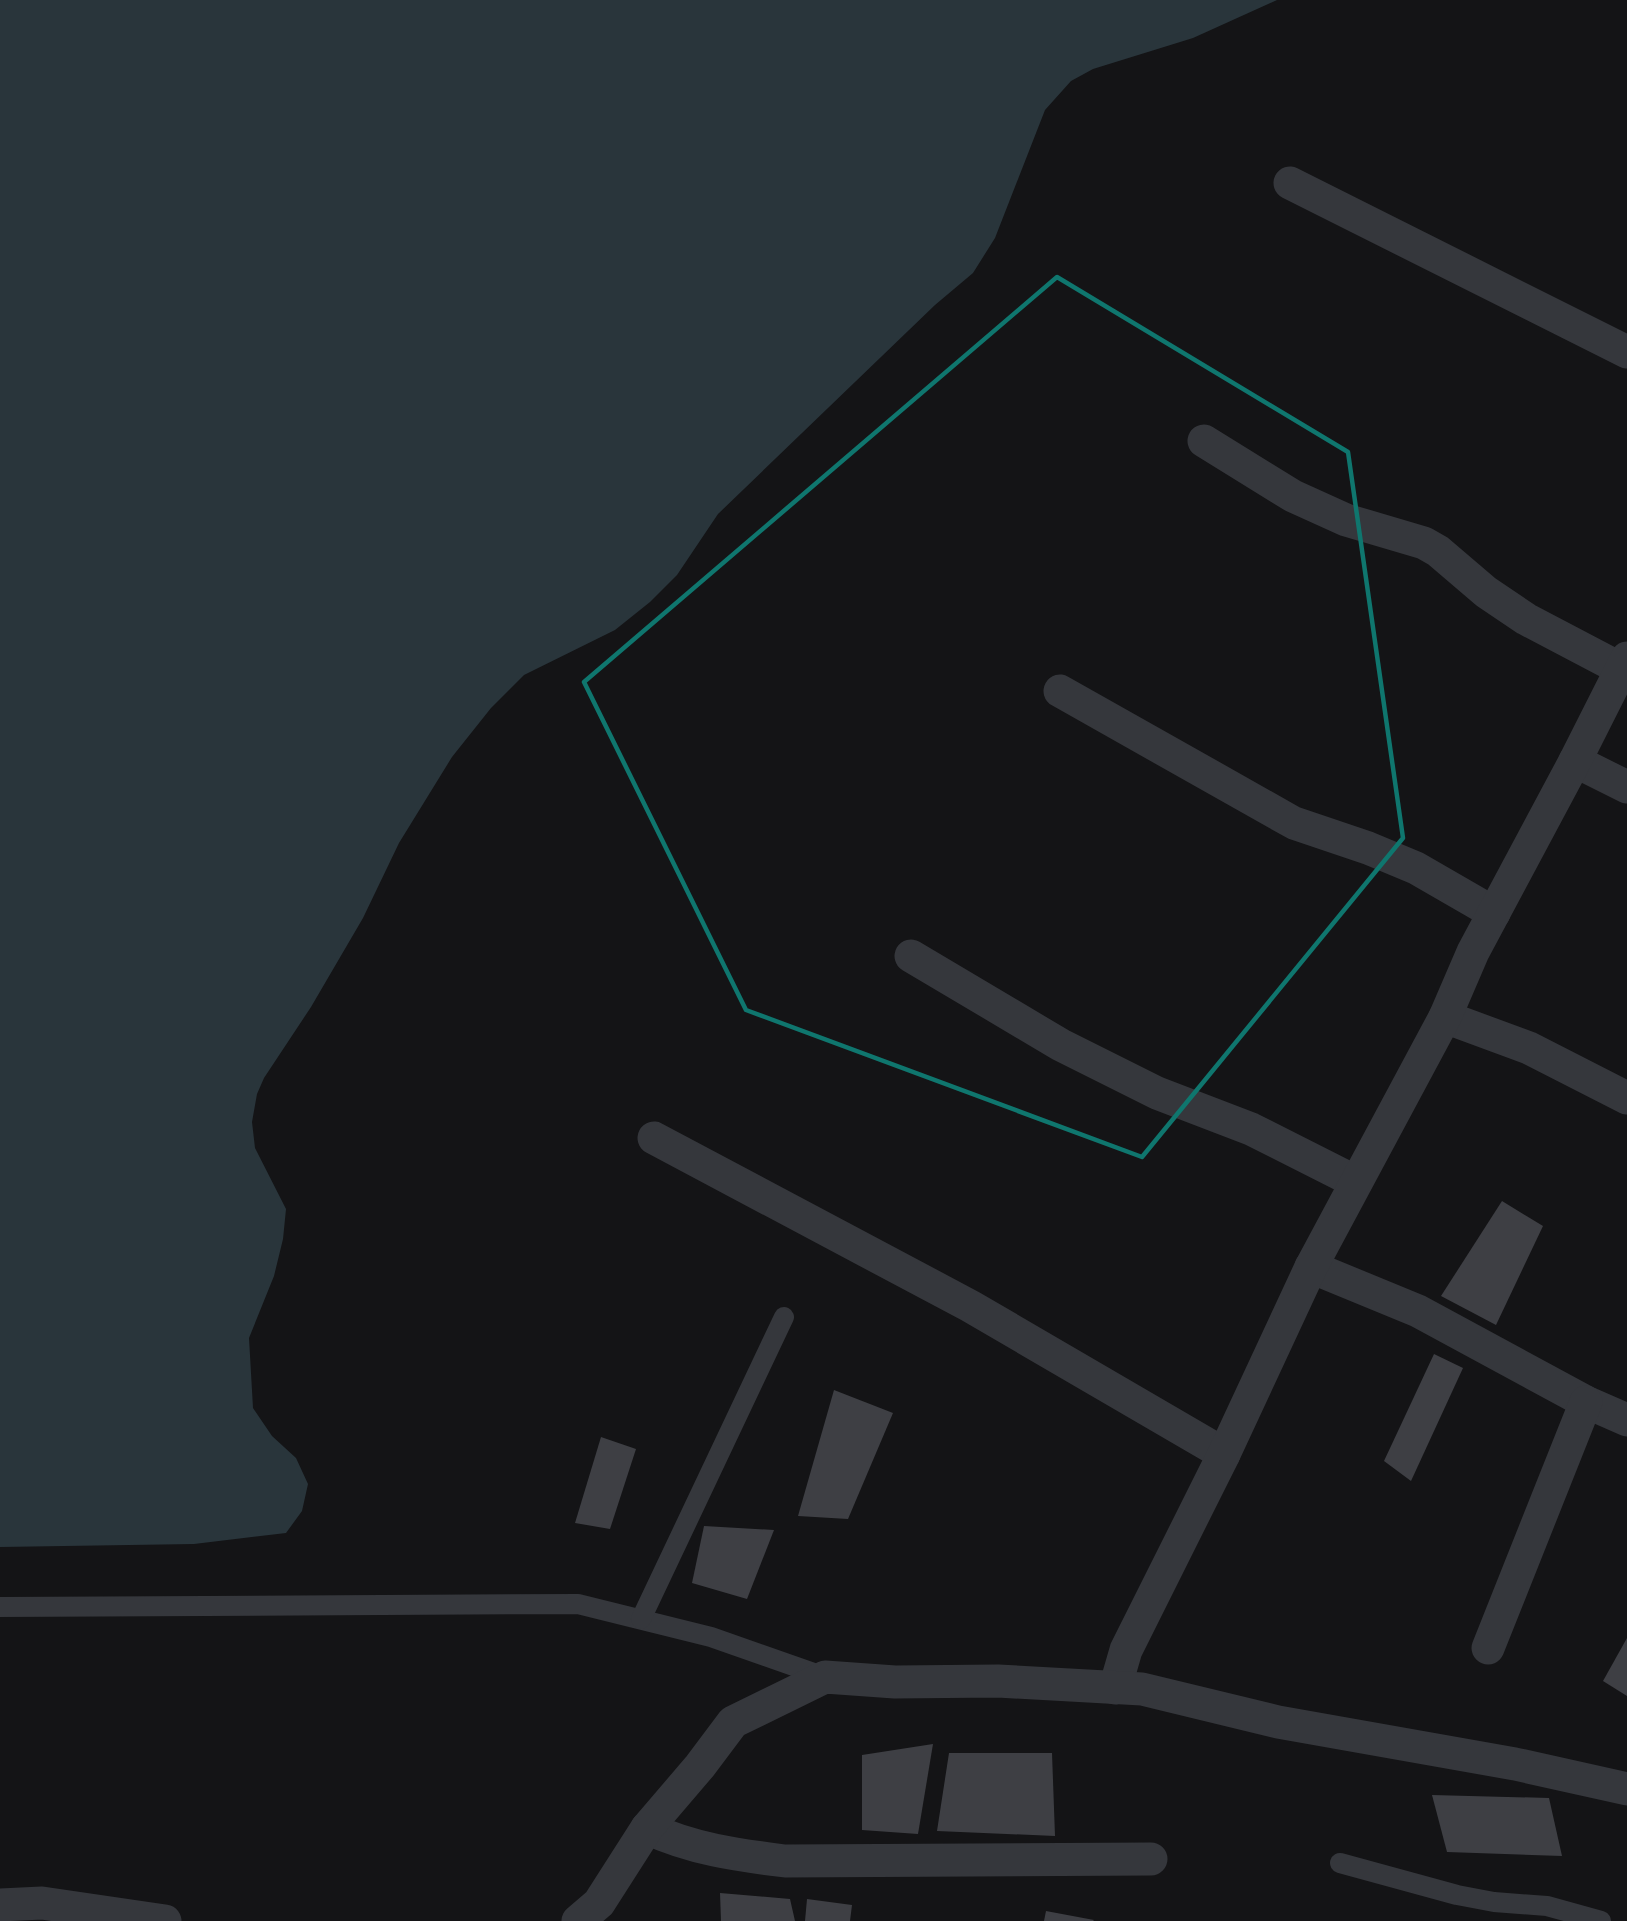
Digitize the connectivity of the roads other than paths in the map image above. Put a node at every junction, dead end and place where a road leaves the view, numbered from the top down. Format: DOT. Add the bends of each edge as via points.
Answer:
graph roads {
  1 [pos="1290,183"];
  2 [pos="1627,352"];
  3 [pos="1204,441"];
  4 [pos="1624,664"];
  5 [pos="1060,691"];
  6 [pos="1575,761"];
  7 [pos="1627,787"];
  8 [pos="1494,913"];
  9 [pos="912,956"];
  10 [pos="1444,1017"];
  11 [pos="1627,1098"];
  12 [pos="654,1138"];
  13 [pos="1356,1182"];
  14 [pos="1311,1267"];
  15 [pos="784,1317"];
  16 [pos="1586,1402"];
  17 [pos="1627,1420"];
  18 [pos="1224,1454"];
  19 [pos="0,1607"];
  20 [pos="641,1619"];
  21 [pos="1488,1648"];
  22 [pos="825,1677"];
  23 [pos="1115,1688"];
  24 [pos="1627,1789"];
  25 [pos="647,1828"];
  26 [pos="1151,1859"];
  27 [pos="1340,1863"];
  28 [pos="0,1905"];
  29 [pos="165,1921"];
  30 [pos="578,1921"];
  31 [pos="1601,1921"];
  1 -- 2 [label="street"];
  3 -- 4 [label="street" via="1293,496 1346,520 1438,550 1486,592 1526,619"];
  4 -- 6 [label="street"];
  5 -- 8 [label="street" via="1294,823 1416,868"];
  6 -- 7 [label="street"];
  6 -- 8 [label="street"];
  8 -- 10 [label="street"];
  9 -- 13 [label="street" via="1061,1045 1157,1093 1251,1128"];
  10 -- 11 [label="street" via="1529,1048"];
  10 -- 13 [label="street"];
  12 -- 18 [label="street" via="970,1305"];
  13 -- 14 [label="street"];
  14 -- 16 [label="street" via="1418,1311"];
  14 -- 18 [label="street"];
  15 -- 20 [label="lane"];
  16 -- 17 [label="street"];
  16 -- 21 [label="street"];
  18 -- 23 [label="street" via="1125,1650"];
  19 -- 20 [label="lane" via="578,1604"];
  20 -- 22 [label="lane" via="711,1637"];
  22 -- 23 [label="street"];
  22 -- 25 [label="street" via="733,1722"];
  23 -- 24 [label="street" via="1142,1689 1278,1722 1515,1764"];
  25 -- 26 [label="street" via="688,1845 785,1861"];
  25 -- 30 [label="street" via="599,1903"];
  27 -- 31 [label="lane" via="1457,1896 1547,1906"];
  28 -- 29 [label="street" via="42,1903"];
}
